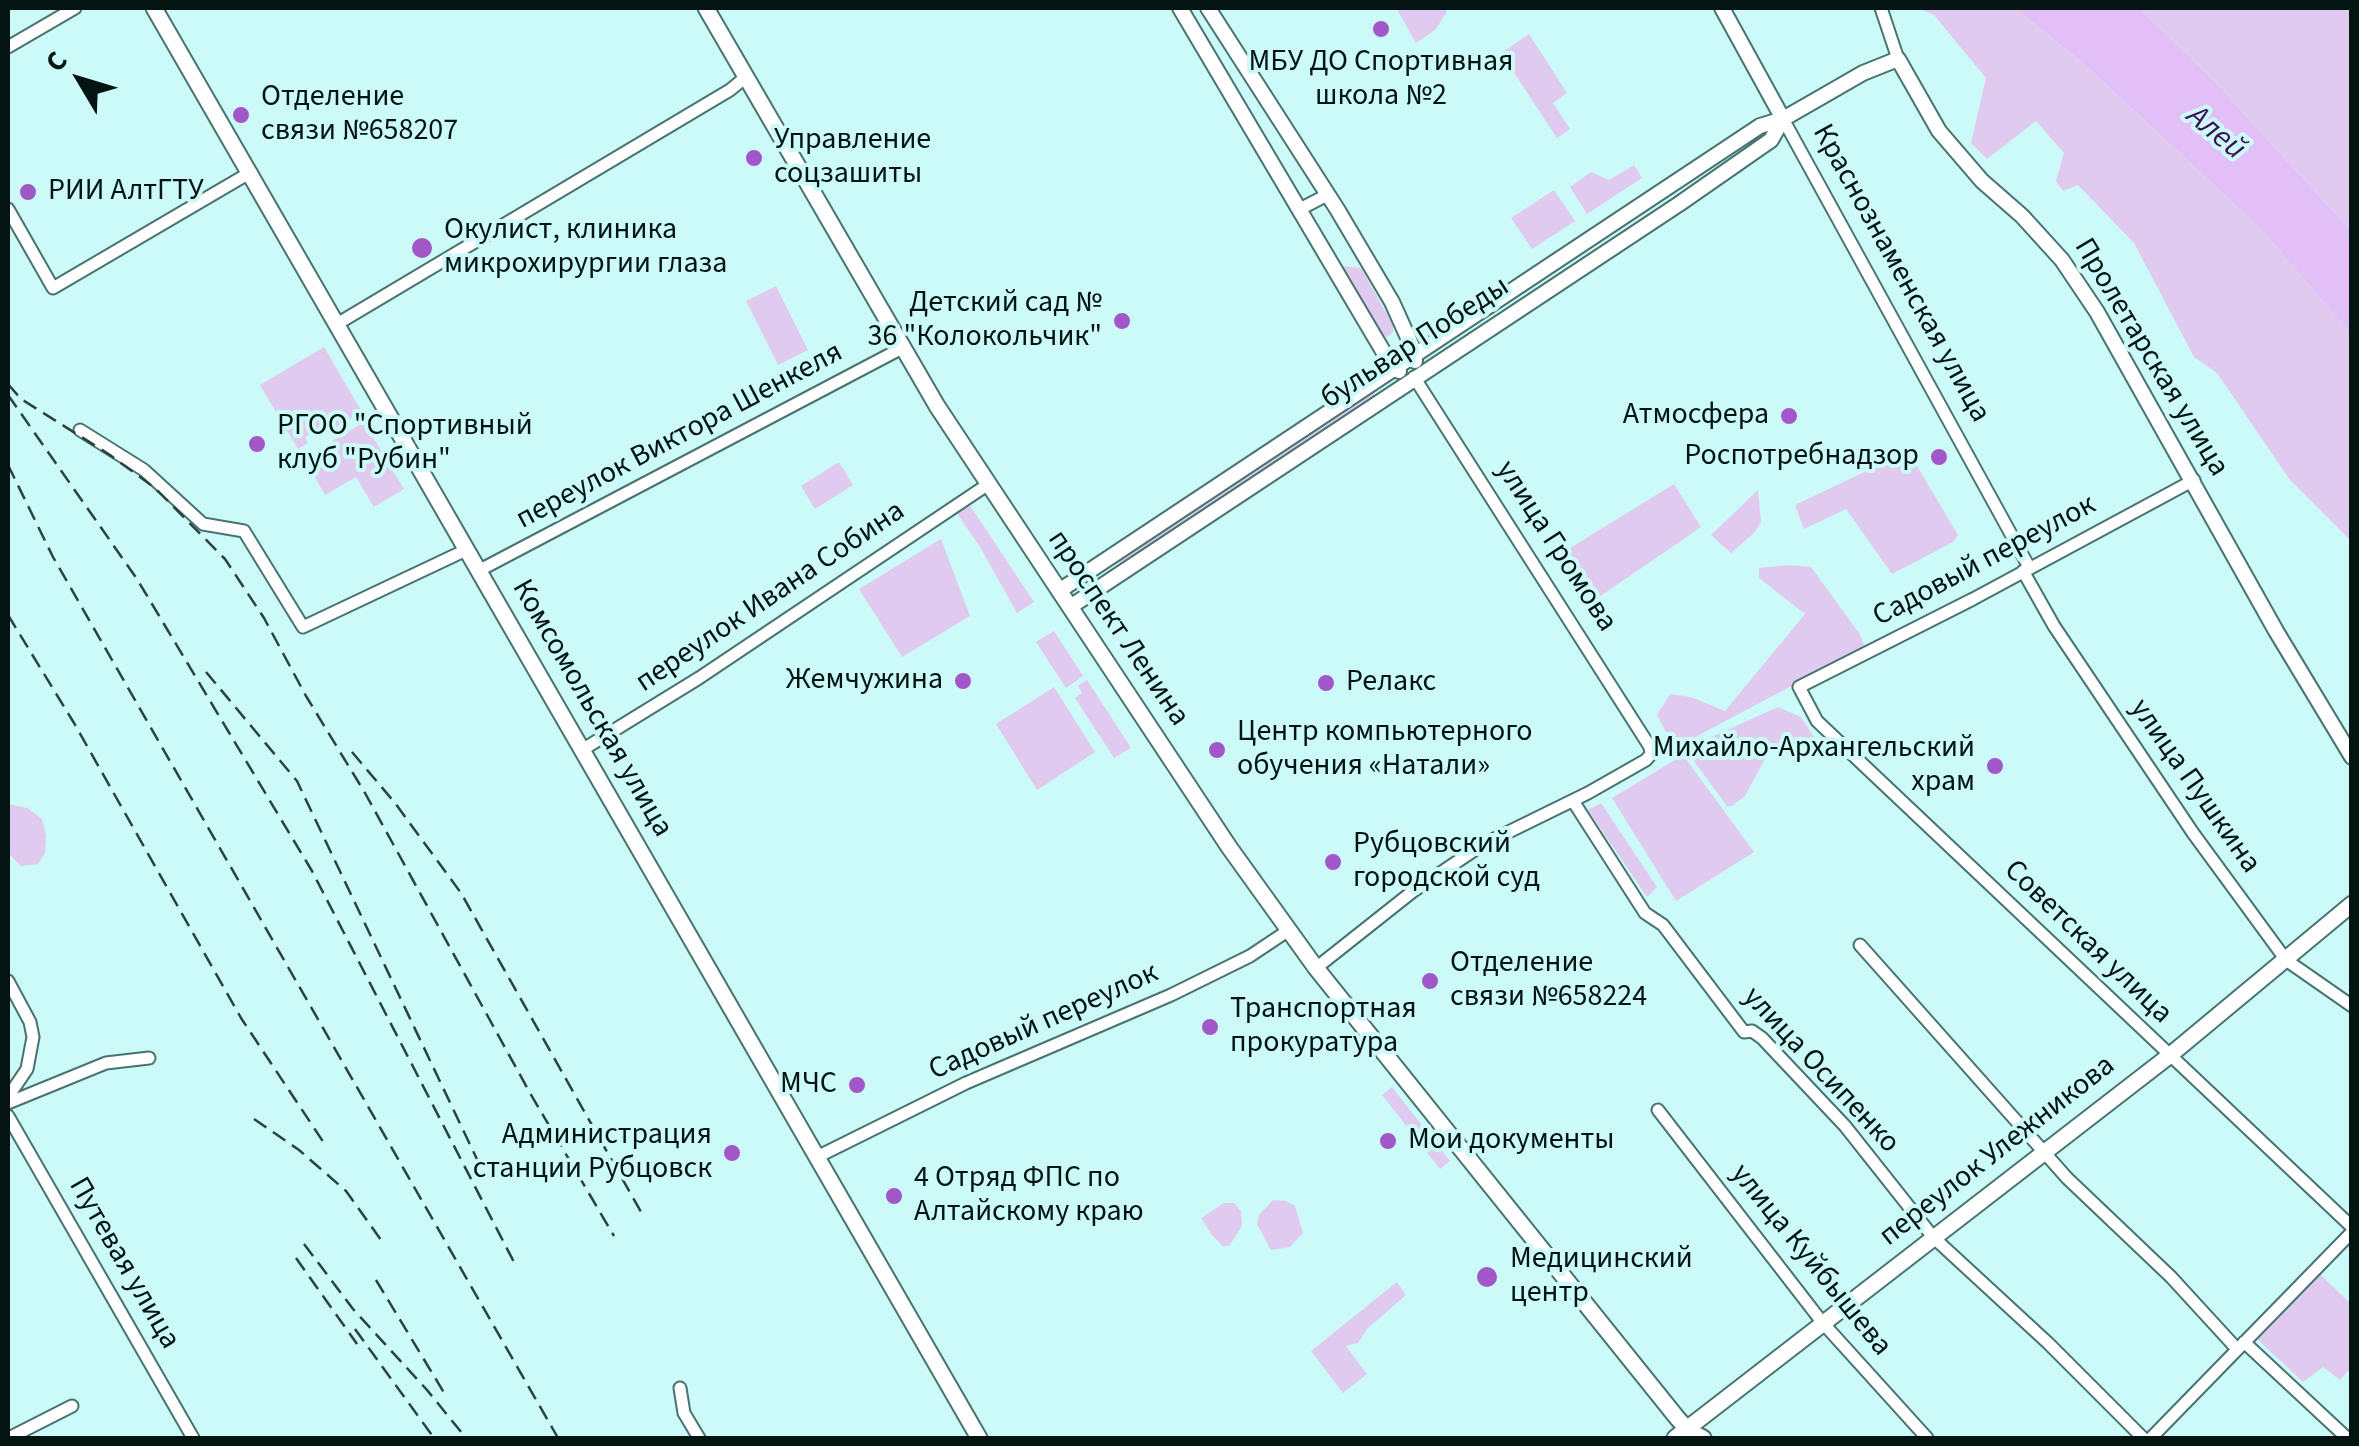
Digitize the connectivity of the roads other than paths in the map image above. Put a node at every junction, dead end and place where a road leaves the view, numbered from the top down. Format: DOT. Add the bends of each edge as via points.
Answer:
graph roads {
  1 [pos="76,8"];
  2 [pos="706,8"];
  3 [pos="1180,8"];
  4 [pos="1208,8"];
  5 [pos="1722,8"];
  6 [pos="1881,8"];
  7 [pos="162,10"];
  8 [pos="1218,26"];
  9 [pos="1198,38"];
  10 [pos="8,47"];
  11 [pos="1898,60"];
  12 [pos="747,76"];
  13 [pos="1783,118"];
  14 [pos="251,172"];
  15 [pos="1668,185"];
  16 [pos="1327,195"];
  17 [pos="1679,204"];
  18 [pos="1300,209"];
  19 [pos="8,210"];
  20 [pos="1596,234"];
  21 [pos="1607,252"];
  22 [pos="337,324"];
  23 [pos="904,347"];
  24 [pos="1415,353"];
  25 [pos="1393,368"];
  26 [pos="1414,377"];
  27 [pos="80,430"];
  28 [pos="2194,480"];
  29 [pos="987,485"];
  30 [pos="466,550"];
  31 [pos="2026,569"];
  32 [pos="478,571"];
  33 [pos="1059,591"];
  34 [pos="1070,607"];
  35 [pos="1799,688"];
  36 [pos="582,750"];
  37 [pos="2352,757"];
  38 [pos="1573,801"];
  39 [pos="2352,904"];
  40 [pos="1288,930"];
  41 [pos="1860,945"];
  42 [pos="2286,960"];
  43 [pos="1316,968"];
  44 [pos="8,981"];
  45 [pos="2352,1006"];
  46 [pos="2169,1056"];
  47 [pos="149,1058"];
  48 [pos="8,1100"];
  49 [pos="1658,1110"];
  50 [pos="8,1116"];
  51 [pos="2044,1149"];
  52 [pos="818,1157"];
  53 [pos="2352,1229"];
  54 [pos="1934,1237"];
  55 [pos="1822,1322"];
  56 [pos="2241,1345"];
  57 [pos="680,1388"];
  58 [pos="72,1406"];
  59 [pos="1684,1435"];
  60 [pos="9,1438"];
  61 [pos="194,1438"];
  62 [pos="699,1438"];
  63 [pos="979,1438"];
  64 [pos="1703,1438"];
  65 [pos="1927,1438"];
  66 [pos="2142,1438"];
  67 [pos="2151,1438"];
  68 [pos="2346,1438"];
  1 -- 10 [label="street"];
  2 -- 12 [label="main road, проспект Ленина"];
  3 -- 9 [label="street"];
  4 -- 8 [label="street"];
  5 -- 13 [label="street, Краснознаменская улица"];
  6 -- 11 [label="street, Пролетарская улица"];
  7 -- 14 [label="main road, Комсомольская улица"];
  8 -- 9 [label="street"];
  8 -- 16 [label="street"];
  9 -- 18 [label="street"];
  11 -- 13 [label="street, бульвар Победы"];
  11 -- 28 [label="street, Пролетарская улица" via="1939,131 2062,260"];
  12 -- 22 [label="street"];
  12 -- 23 [label="main road, проспект Ленина"];
  13 -- 15 [label="street, бульвар Победы" via="1764,123"];
  13 -- 17 [label="street, бульвар Победы" via="1772,140"];
  13 -- 31 [label="street, Краснознаменская улица"];
  14 -- 19 [label="street" via="53,288"];
  14 -- 22 [label="main road, Комсомольская улица"];
  15 -- 17 [label="street"];
  15 -- 20 [label="street, бульвар Победы"];
  16 -- 18 [label="street"];
  16 -- 24 [label="street"];
  17 -- 21 [label="street, бульвар Победы"];
  18 -- 25 [label="street"];
  20 -- 21 [label="street"];
  20 -- 24 [label="street, бульвар Победы"];
  21 -- 26 [label="street, бульвар Победы"];
  22 -- 30 [label="main road, Комсомольская улица"];
  23 -- 29 [label="main road, проспект Ленина"];
  23 -- 32 [label="street, переулок Виктора Шенкеля"];
  24 -- 25 [label="street, бульвар Победы"];
  24 -- 26 [label="street"];
  25 -- 26 [label="street"];
  25 -- 33 [label="street, бульвар Победы"];
  26 -- 34 [label="street, бульвар Победы"];
  26 -- 38 [label="street, улица Громова" via="1650,747 1646,760"];
  27 -- 30 [label="street" via="144,470 204,524 244,531 303,627"];
  28 -- 31 [label="street, Садовый переулок"];
  28 -- 37 [label="street, Пролетарская улица"];
  29 -- 33 [label="main road, проспект Ленина"];
  29 -- 36 [label="street, переулок Ивана Собина"];
  30 -- 32 [label="main road, Комсомольская улица"];
  31 -- 35 [label="street, Садовый переулок"];
  31 -- 42 [label="street, улица Пушкина" via="2054,626"];
  32 -- 36 [label="main road, Комсомольская улица"];
  33 -- 34 [label="main road, проспект Ленина"];
  34 -- 40 [label="main road, проспект Ленина"];
  35 -- 46 [label="street, Советская улица" via="1816,721"];
  36 -- 52 [label="main road, Комсомольская улица"];
  38 -- 43 [label="street" via="1482,844"];
  38 -- 54 [label="street, улица Осипенко" via="1645,913 1662,925 1744,1032 1762,1038 1845,1126"];
  39 -- 42 [label="main road, переулок Улежникова"];
  40 -- 43 [label="main road, проспект Ленина"];
  40 -- 52 [label="street, Садовый переулок" via="1171,996 951,1090"];
  41 -- 51 [label="street"];
  42 -- 45 [label="street, улица Пушкина"];
  42 -- 46 [label="main road, переулок Улежникова"];
  43 -- 59 [label="main road, проспект Ленина"];
  44 -- 48 [label="street" via="32,1037 27,1069"];
  46 -- 51 [label="main road, переулок Улежникова"];
  46 -- 53 [label="street, Советская улица"];
  47 -- 48 [label="street" via="106,1063"];
  49 -- 55 [label="street, улица Куйбышева"];
  50 -- 61 [label="street, Путевая улица"];
  51 -- 54 [label="main road, переулок Улежникова"];
  51 -- 56 [label="street"];
  52 -- 63 [label="main road, Комсомольская улица"];
  53 -- 56 [label="street"];
  54 -- 55 [label="main road, переулок Улежникова"];
  54 -- 66 [label="street, улица Осипенко"];
  55 -- 59 [label="main road, переулок Улежникова"];
  55 -- 65 [label="street, улица Куйбышева"];
  56 -- 67 [label="street"];
  56 -- 68 [label="street"];
  57 -- 62 [label="street" via="684,1414"];
  58 -- 60 [label="street"];
  59 -- 64 [label="main road, проспект Ленина"];
}
